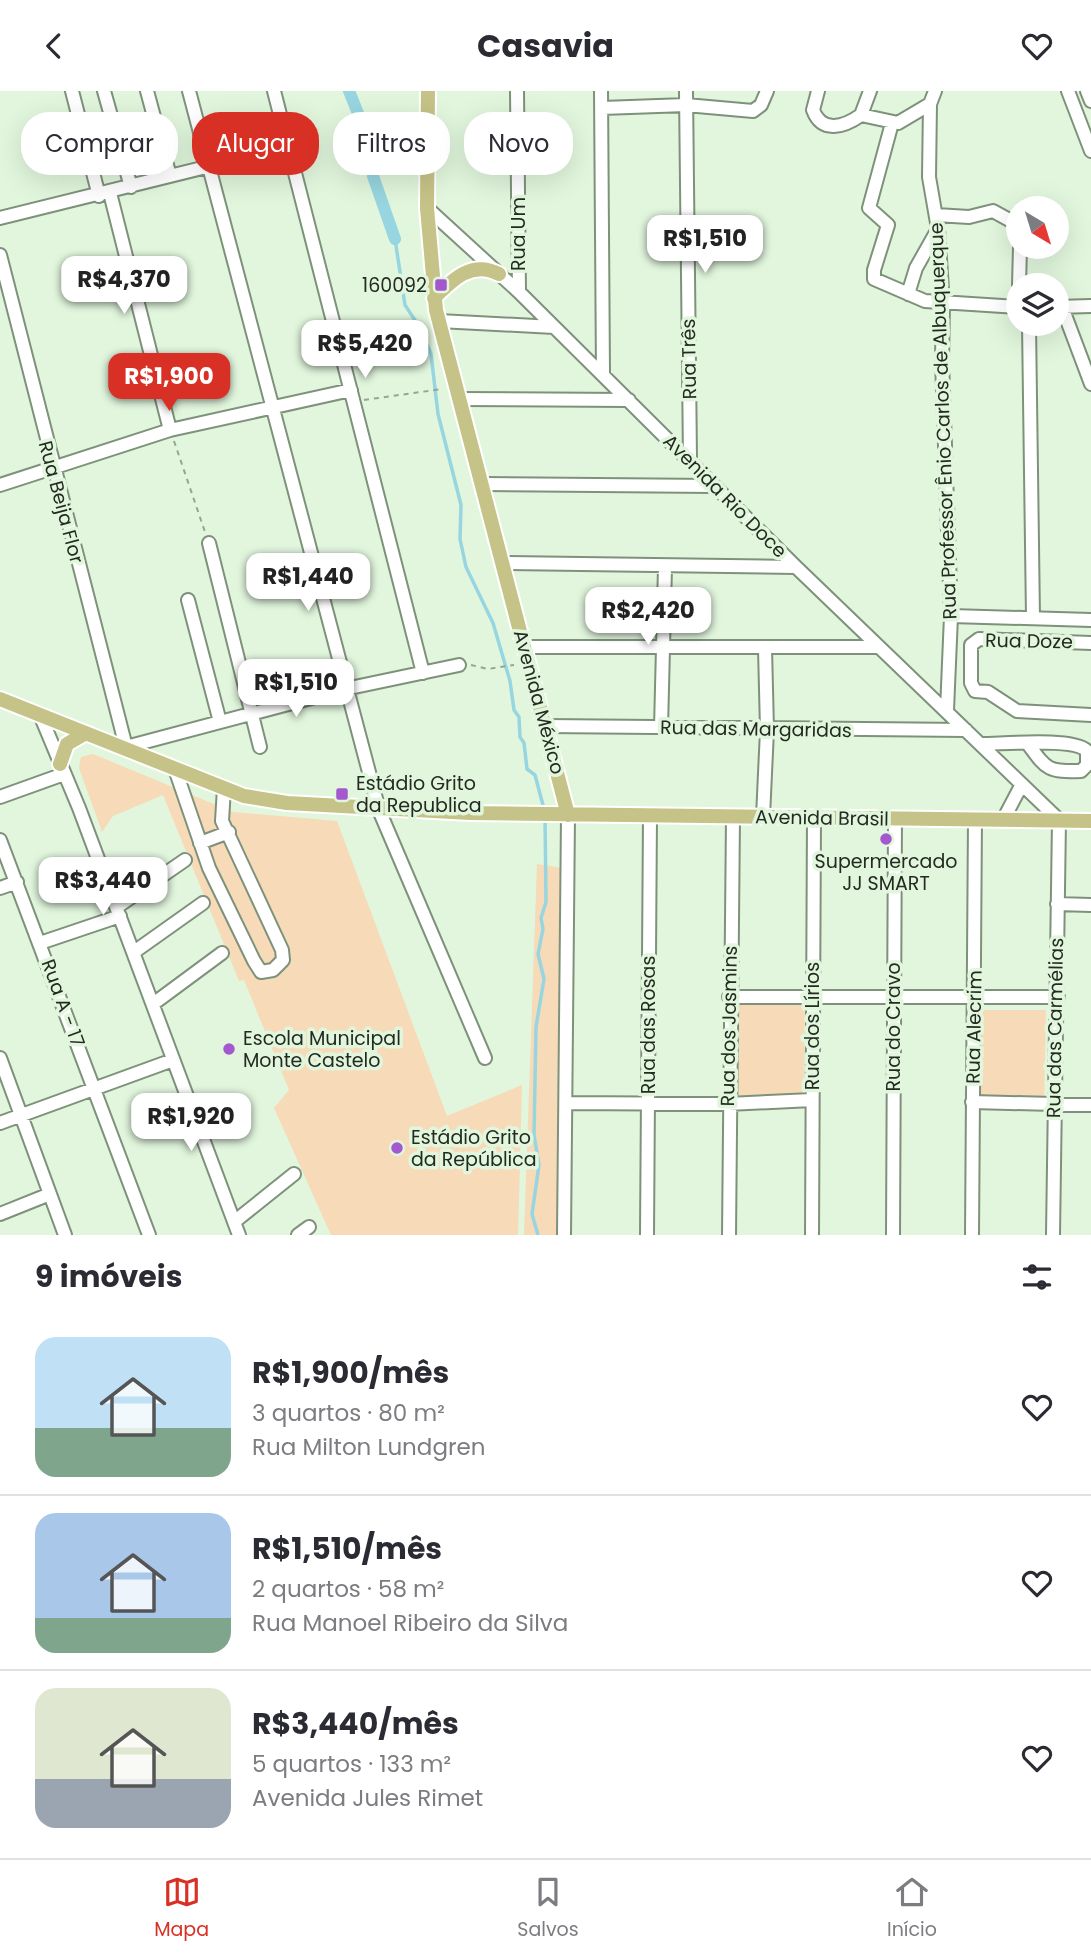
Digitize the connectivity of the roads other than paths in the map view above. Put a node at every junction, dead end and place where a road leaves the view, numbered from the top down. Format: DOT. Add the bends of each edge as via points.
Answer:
graph roads {
  1 [pos="72,91"];
  2 [pos="104,91"];
  3 [pos="147,91"];
  4 [pos="189,91"];
  5 [pos="274,91"];
  6 [pos="428,91"];
  7 [pos="517,91"];
  8 [pos="601,91"];
  9 [pos="686,91"];
  10 [pos="768,91"];
  11 [pos="818,91"];
  12 [pos="870,91"];
  13 [pos="1068,91"];
  14 [pos="1087,91"];
  15 [pos="932,97"];
  16 [pos="1091,101"];
  17 [pos="686,105"];
  18 [pos="602,108"];
  19 [pos="194,112"];
  20 [pos="279,112"];
  21 [pos="861,115"];
  22 [pos="892,123"];
  23 [pos="1091,151"];
  24 [pos="192,170"];
  25 [pos="211,175"];
  26 [pos="295,175"];
  27 [pos="170,176"];
  28 [pos="131,187"];
  29 [pos="105,194"];
  30 [pos="426,208"];
  31 [pos="936,215"];
  32 [pos="0,218"];
  33 [pos="1006,218"];
  34 [pos="938,229"];
  35 [pos="0,255"];
  36 [pos="499,274"];
  37 [pos="519,292"];
  38 [pos="908,294"];
  39 [pos="434,298"];
  40 [pos="943,304"];
  41 [pos="1091,306"];
  42 [pos="1006,307"];
  43 [pos="1069,307"];
  44 [pos="439,321"];
  45 [pos="554,327"];
  46 [pos="1069,329"];
  47 [pos="1029,336"];
  48 [pos="603,374"];
  49 [pos="1091,384"];
  50 [pos="458,393"];
  51 [pos="352,396"];
  52 [pos="629,400"];
  53 [pos="272,407"];
  54 [pos="170,430"];
  55 [pos="690,459"];
  56 [pos="52,468"];
  57 [pos="482,484"];
  58 [pos="0,485"];
  59 [pos="714,486"];
  60 [pos="209,543"];
  61 [pos="503,563"];
  62 [pos="665,567"];
  63 [pos="796,567"];
  64 [pos="188,600"];
  65 [pos="951,616"];
  66 [pos="1033,618"];
  67 [pos="1091,620"];
  68 [pos="1091,643"];
  69 [pos="524,646"];
  70 [pos="664,647"];
  71 [pos="878,647"];
  72 [pos="765,648"];
  73 [pos="459,665"];
  74 [pos="423,673"];
  75 [pos="345,689"];
  76 [pos="0,699"];
  77 [pos="947,710"];
  78 [pos="251,713"];
  79 [pos="1091,715"];
  80 [pos="41,717"];
  81 [pos="220,722"];
  82 [pos="545,726"];
  83 [pos="661,728"];
  84 [pos="767,730"];
  85 [pos="967,730"];
  86 [pos="86,733"];
  87 [pos="982,744"];
  88 [pos="1028,744"];
  89 [pos="126,747"];
  90 [pos="260,747"];
  91 [pos="62,769"];
  92 [pos="175,769"];
  93 [pos="1023,784"];
  94 [pos="224,788"];
  95 [pos="0,797"];
  96 [pos="379,810"];
  97 [pos="561,815"];
  98 [pos="650,816"];
  99 [pos="733,817"];
  100 [pos="763,817"];
  101 [pos="814,817"];
  102 [pos="895,818"];
  103 [pos="975,819"];
  104 [pos="1003,820"];
  105 [pos="1059,820"];
  106 [pos="1091,821"];
  107 [pos="229,832"];
  108 [pos="0,840"];
  109 [pos="200,843"];
  110 [pos="185,860"];
  111 [pos="17,882"];
  112 [pos="0,888"];
  113 [pos="203,904"];
  114 [pos="1057,904"];
  115 [pos="1091,905"];
  116 [pos="119,911"];
  117 [pos="40,943"];
  118 [pos="134,952"];
  119 [pos="222,953"];
  120 [pos="729,997"];
  121 [pos="892,997"];
  122 [pos="1058,997"];
  123 [pos="974,998"];
  124 [pos="811,999"];
  125 [pos="153,1004"];
  126 [pos="485,1058"];
  127 [pos="0,1059"];
  128 [pos="173,1060"];
  129 [pos="94,1089"];
  130 [pos="812,1100"];
  131 [pos="972,1102"];
  132 [pos="566,1103"];
  133 [pos="648,1104"];
  134 [pos="728,1104"];
  135 [pos="1091,1105"];
  136 [pos="1054,1106"];
  137 [pos="21,1116"];
  138 [pos="0,1123"];
  139 [pos="294,1174"];
  140 [pos="50,1195"];
  141 [pos="0,1214"];
  142 [pos="234,1221"];
  143 [pos="309,1227"];
  144 [pos="65,1235"];
  145 [pos="149,1235"];
  146 [pos="239,1235"];
  147 [pos="298,1235"];
  148 [pos="564,1235"];
  149 [pos="647,1235"];
  150 [pos="729,1235"];
  151 [pos="812,1235"];
  152 [pos="893,1235"];
  153 [pos="972,1235"];
  154 [pos="1053,1235"];
  1 -- 29 [label="street"];
  2 -- 28 [label="street"];
  3 -- 27 [label="street"];
  4 -- 19 [label="street"];
  5 -- 20 [label="street"];
  6 -- 30 [label="main road, Avenida México"];
  7 -- 37 [label="street, Rua Um"];
  8 -- 18 [label="street"];
  9 -- 17 [label="street, Rua Três"];
  10 -- 17 [label="street" via="761,105 749,111"];
  11 -- 21 [label="street" via="813,110 818,120 830,126 847,125"];
  12 -- 21 [label="street"];
  13 -- 23 [label="street"];
  14 -- 16 [label="street"];
  15 -- 22 [label="street" via="902,122"];
  15 -- 31 [label="street, Rua Professor Ênio Carlos de Albuquerque" via="929,177"];
  17 -- 18 [label="street"];
  17 -- 55 [label="street, Rua Três"];
  18 -- 48 [label="street"];
  21 -- 22 [label="street"];
  22 -- 38 [label="street" via="869,208 888,225 874,270 879,282"];
  24 -- 27 [label="street"];
  25 -- 53 [label="street"];
  26 -- 51 [label="street"];
  27 -- 28 [label="street"];
  28 -- 29 [label="street"];
  29 -- 32 [label="street"];
  29 -- 54 [label="street"];
  30 -- 36 [label="street, Avenida Rio Doce"];
  30 -- 39 [label="main road, Avenida México"];
  31 -- 33 [label="street" via="969,217 993,211"];
  31 -- 34 [label="street, Rua Professor Ênio Carlos de Albuquerque"];
  34 -- 38 [label="street" via="916,268"];
  34 -- 40 [label="street, Rua Professor Ênio Carlos de Albuquerque"];
  35 -- 56 [label="street, Rua Beija Flor"];
  36 -- 37 [label="street, Avenida Rio Doce"];
  36 -- 39 [label="main road" via="487,268 467,271"];
  37 -- 45 [label="street, Avenida Rio Doce"];
  38 -- 40 [label="street"];
  39 -- 44 [label="main road, Avenida México"];
  40 -- 42 [label="street"];
  40 -- 65 [label="street, Rua Professor Ênio Carlos de Albuquerque"];
  41 -- 43 [label="street"];
  44 -- 45 [label="street"];
  44 -- 50 [label="main road, Avenida México"];
  45 -- 48 [label="street, Avenida Rio Doce"];
  46 -- 49 [label="street"];
  47 -- 66 [label="street"];
  48 -- 52 [label="street, Avenida Rio Doce"];
  50 -- 52 [label="street"];
  50 -- 57 [label="main road, Avenida México"];
  51 -- 53 [label="street"];
  51 -- 74 [label="street"];
  52 -- 55 [label="street, Avenida Rio Doce"];
  53 -- 54 [label="street"];
  53 -- 75 [label="street"];
  54 -- 56 [label="street"];
  55 -- 59 [label="street, Avenida Rio Doce"];
  56 -- 58 [label="street"];
  56 -- 89 [label="street, Rua Beija Flor"];
  57 -- 59 [label="street"];
  57 -- 61 [label="main road, Avenida México"];
  59 -- 63 [label="street, Avenida Rio Doce"];
  60 -- 78 [label="street"];
  61 -- 62 [label="street"];
  61 -- 69 [label="main road, Avenida México"];
  62 -- 63 [label="street"];
  62 -- 70 [label="street"];
  63 -- 71 [label="street, Avenida Rio Doce"];
  64 -- 81 [label="street"];
  65 -- 66 [label="street, Rua Doze"];
  65 -- 77 [label="street, Rua Professor Ênio Carlos de Albuquerque"];
  66 -- 67 [label="street, Rua Doze"];
  68 -- 79 [label="street, Rua Doze" via="979,639 971,645 975,691 988,692 1017,711"];
  69 -- 70 [label="street"];
  69 -- 82 [label="main road, Avenida México"];
  70 -- 72 [label="street"];
  70 -- 83 [label="street"];
  71 -- 72 [label="street"];
  71 -- 77 [label="street, Avenida Rio Doce"];
  72 -- 84 [label="street"];
  73 -- 74 [label="street"];
  74 -- 75 [label="street"];
  75 -- 78 [label="street"];
  75 -- 96 [label="street"];
  76 -- 80 [label="main road, Avenida Brasil"];
  77 -- 85 [label="street, Avenida Rio Doce"];
  78 -- 81 [label="street"];
  78 -- 90 [label="street"];
  80 -- 86 [label="main road, Avenida Brasil"];
  80 -- 91 [label="street"];
  81 -- 89 [label="street"];
  82 -- 83 [label="street, Rua das Margaridas"];
  82 -- 97 [label="main road, Avenida México"];
  83 -- 84 [label="street, Rua das Margaridas"];
  84 -- 85 [label="street, Rua das Margaridas"];
  84 -- 100 [label="street"];
  85 -- 87 [label="street, Avenida Rio Doce"];
  86 -- 89 [label="main road, Avenida Brasil"];
  86 -- 91 [label="main road" via="68,744"];
  87 -- 88 [label="street"];
  87 -- 93 [label="street, Avenida Rio Doce"];
  89 -- 92 [label="main road, Avenida Brasil"];
  91 -- 95 [label="street"];
  91 -- 116 [label="street"];
  92 -- 94 [label="main road, Avenida Brasil"];
  92 -- 109 [label="street"];
  93 -- 104 [label="street"];
  93 -- 105 [label="street, Avenida Rio Doce"];
  94 -- 96 [label="main road, Avenida Brasil" via="287,803"];
  94 -- 107 [label="street" via="220,814"];
  96 -- 97 [label="main road, Avenida Brasil"];
  96 -- 126 [label="street"];
  97 -- 98 [label="main road, Avenida Brasil"];
  97 -- 132 [label="street, Avenida México"];
  98 -- 99 [label="main road, Avenida Brasil"];
  98 -- 133 [label="street, Rua das Rosas"];
  99 -- 100 [label="main road, Avenida Brasil"];
  99 -- 120 [label="street, Rua dos Jasmins"];
  100 -- 101 [label="main road, Avenida Brasil"];
  101 -- 102 [label="main road, Avenida Brasil"];
  101 -- 124 [label="street, Rua dos Lírios"];
  102 -- 103 [label="main road, Avenida Brasil"];
  102 -- 121 [label="street, Rua do Cravo"];
  103 -- 104 [label="main road, Avenida Brasil"];
  103 -- 123 [label="street, Rua Alecrim"];
  104 -- 105 [label="main road, Avenida Brasil"];
  105 -- 106 [label="main road, Avenida Brasil"];
  105 -- 114 [label="street, Rua das Carmélias"];
  107 -- 109 [label="street"];
  107 -- 109 [label="street" via="282,950 283,960 273,970 261,972 254,961"];
  108 -- 111 [label="street, Rua A - 17"];
  110 -- 116 [label="street"];
  111 -- 112 [label="street"];
  111 -- 117 [label="street, Rua A - 17"];
  113 -- 118 [label="street"];
  114 -- 115 [label="street"];
  114 -- 122 [label="street, Rua das Carmélias"];
  116 -- 117 [label="street"];
  116 -- 118 [label="street"];
  117 -- 129 [label="street, Rua A - 17"];
  118 -- 125 [label="street"];
  119 -- 125 [label="street"];
  120 -- 124 [label="street"];
  120 -- 134 [label="street, Rua dos Jasmins"];
  121 -- 123 [label="street"];
  121 -- 124 [label="street"];
  121 -- 152 [label="street, Rua do Cravo"];
  122 -- 123 [label="street"];
  122 -- 136 [label="street, Rua das Carmélias"];
  123 -- 131 [label="street, Rua Alecrim"];
  124 -- 130 [label="street, Rua dos Lírios"];
  125 -- 128 [label="street"];
  127 -- 137 [label="street"];
  128 -- 129 [label="street"];
  128 -- 142 [label="street"];
  129 -- 137 [label="street"];
  129 -- 145 [label="street, Rua A - 17"];
  130 -- 134 [label="street"];
  130 -- 151 [label="street, Rua dos Lírios"];
  131 -- 136 [label="street"];
  131 -- 153 [label="street, Rua Alecrim"];
  132 -- 133 [label="street"];
  132 -- 148 [label="street, Avenida México"];
  133 -- 134 [label="street"];
  133 -- 149 [label="street, Rua das Rosas"];
  134 -- 150 [label="street, Rua dos Jasmins"];
  135 -- 136 [label="street"];
  136 -- 154 [label="street, Rua das Carmélias"];
  137 -- 138 [label="street"];
  137 -- 140 [label="street"];
  139 -- 142 [label="street"];
  140 -- 141 [label="street"];
  140 -- 144 [label="street"];
  142 -- 146 [label="street"];
  143 -- 147 [label="street"];
}
